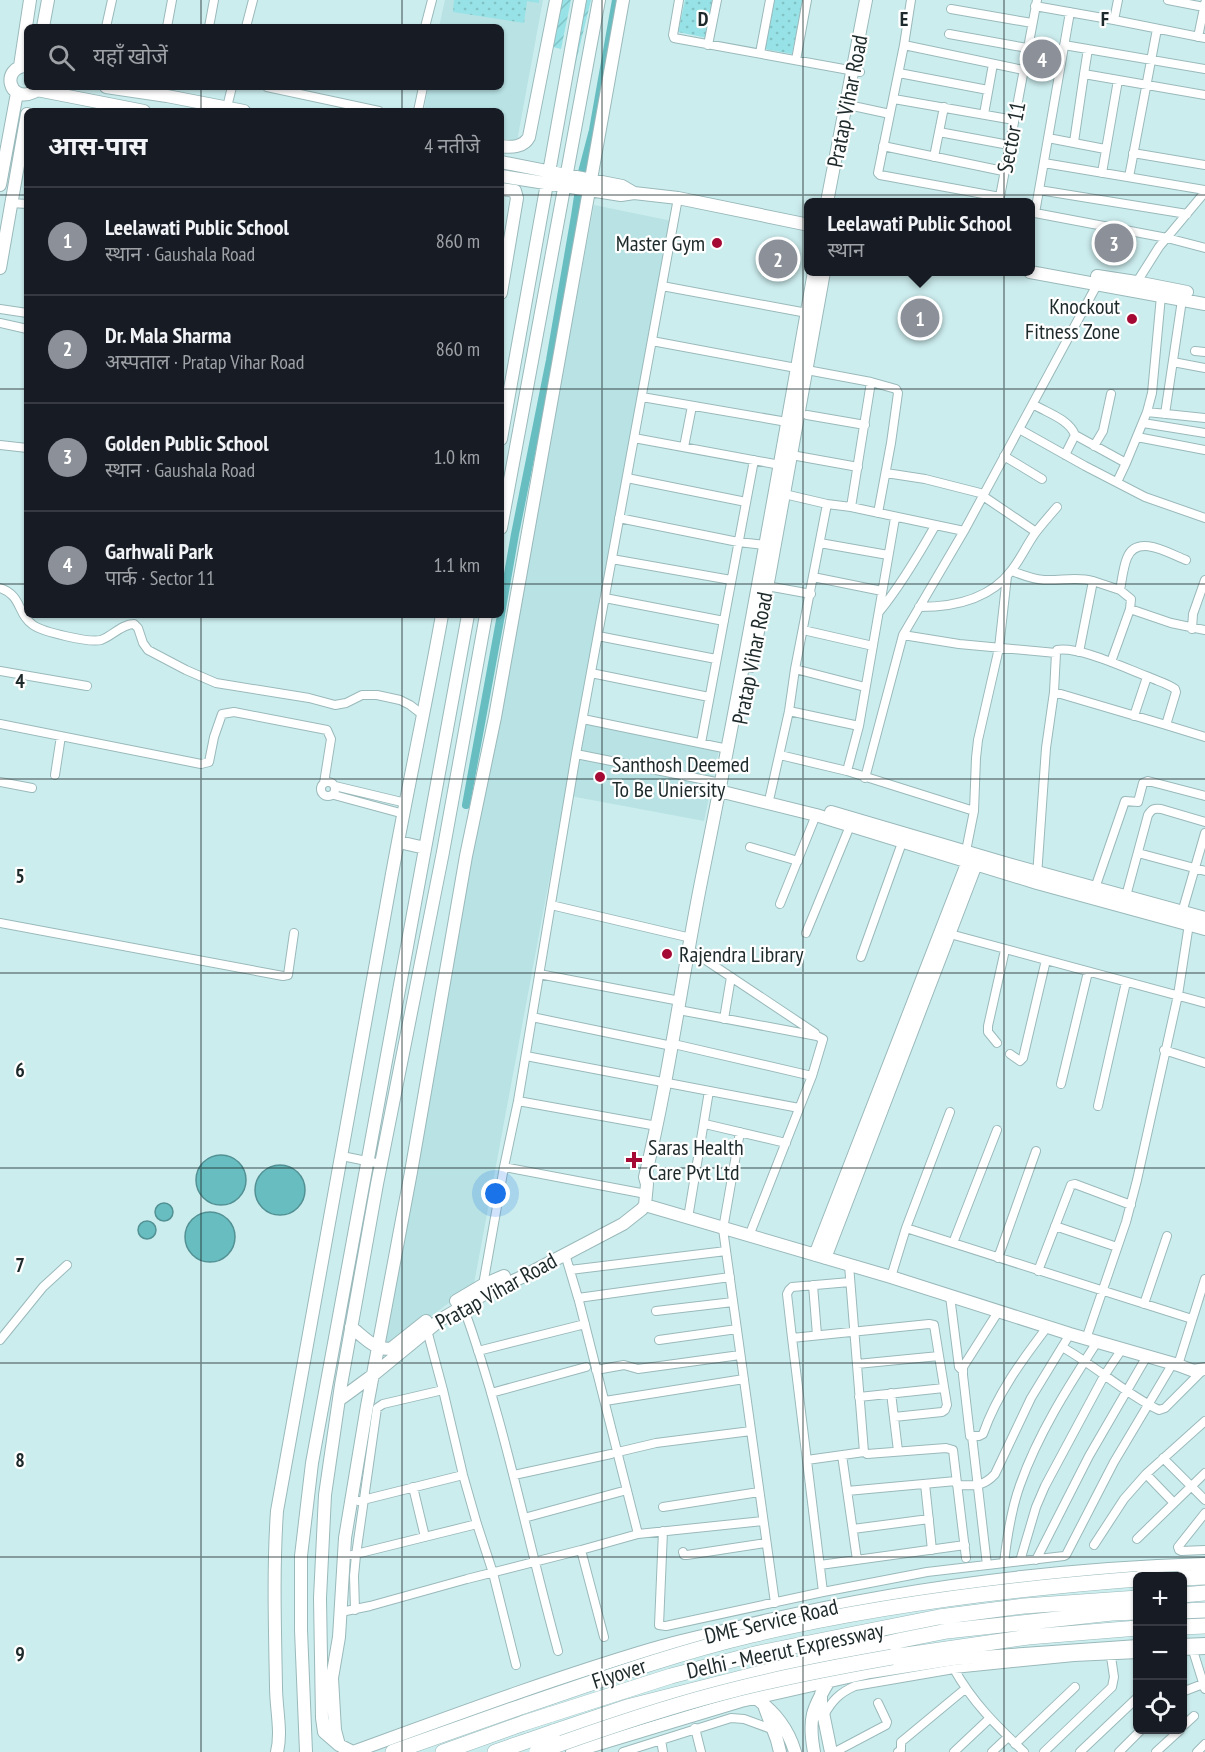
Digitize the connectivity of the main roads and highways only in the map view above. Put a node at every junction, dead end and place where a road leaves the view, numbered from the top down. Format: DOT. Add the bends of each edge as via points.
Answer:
graph roads {
  1 [pos="1205,1577"];
  2 [pos="1187,1578"];
  3 [pos="1133,1579"];
  4 [pos="1205,1593"];
  5 [pos="1187,1595"];
  6 [pos="1133,1598"];
  7 [pos="1205,1610"];
  8 [pos="1187,1611"];
  9 [pos="1133,1612"];
  10 [pos="1205,1626"];
  11 [pos="1187,1627"];
  12 [pos="1133,1628"];
  13 [pos="536,1748"];
  14 [pos="393,1752"];
  15 [pos="443,1752"];
  16 [pos="495,1752"];
  1 -- 2 [label="highway"];
  3 -- 14 [label="highway, Flyover, bridge" via="942,1600 752,1635 584,1684"];
  4 -- 5 [label="highway"];
  6 -- 15 [label="highway, Delhi - Meerut Expressway, bridge" via="939,1617 759,1653 671,1676"];
  7 -- 8 [label="highway"];
  9 -- 13 [label="highway, Delhi - Meerut Expressway, bridge" via="947,1631 902,1640 627,1707 553,1732"];
  10 -- 11 [label="highway"];
  12 -- 13 [label="highway, bridge" via="961,1646 817,1671 721,1693"];
  13 -- 16 [label="highway, Delhi - Meerut Expressway"];
}
